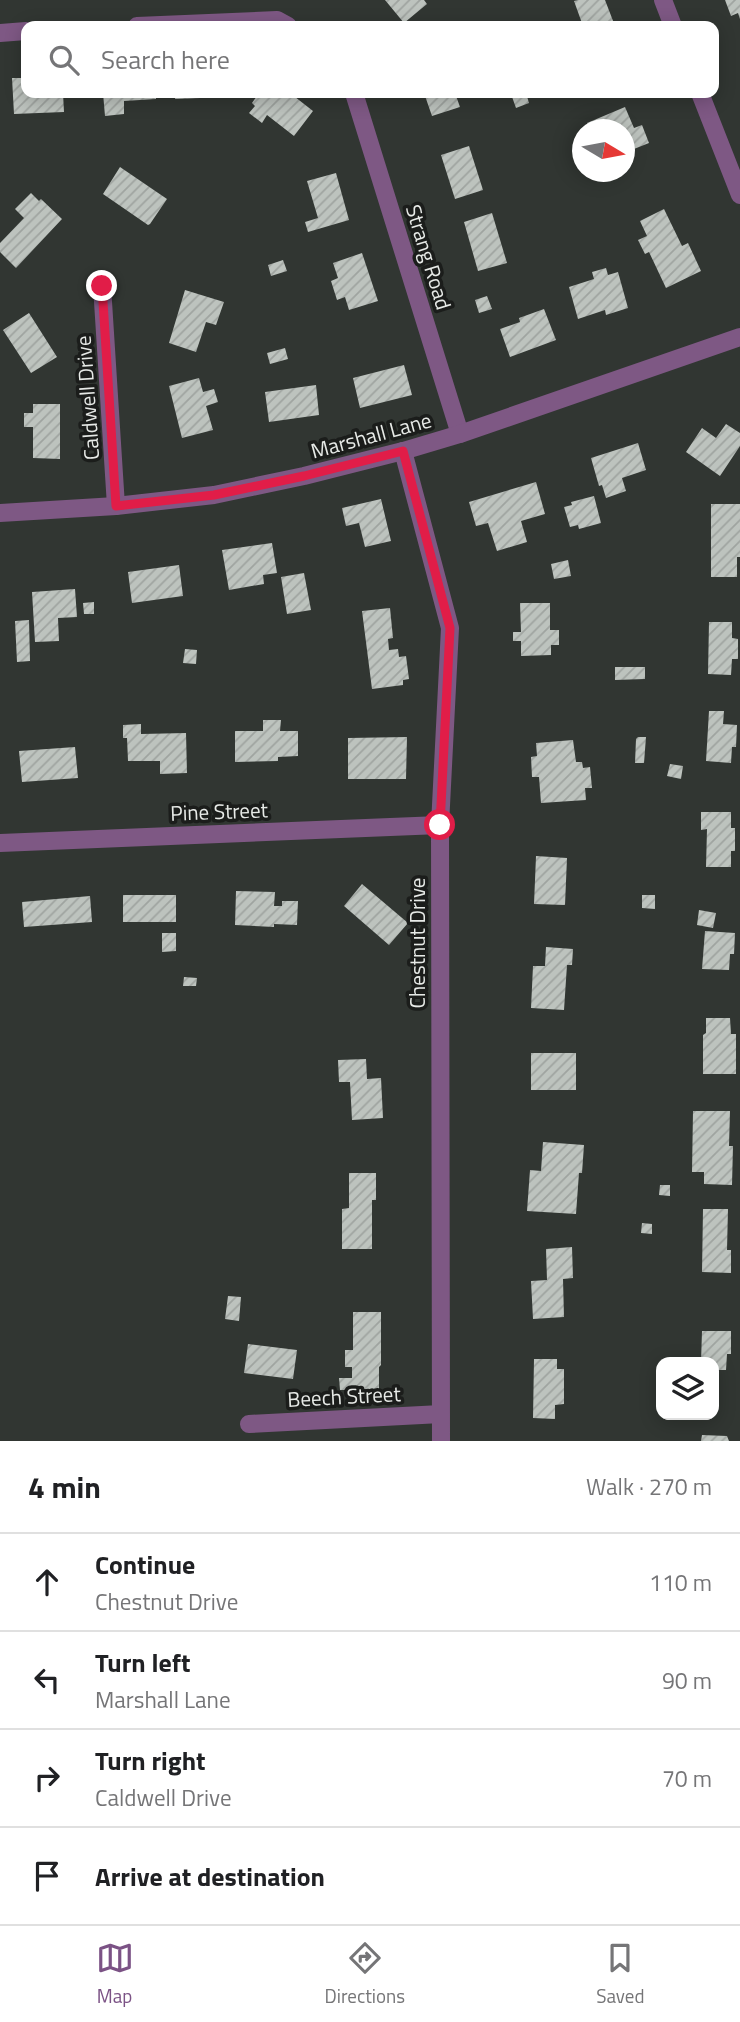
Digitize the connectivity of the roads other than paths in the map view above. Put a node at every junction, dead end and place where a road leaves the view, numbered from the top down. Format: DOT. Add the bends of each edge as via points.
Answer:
graph roads {
  1 [pos="663,0"];
  2 [pos="254,21"];
  3 [pos="279,21"];
  4 [pos="671,21"];
  5 [pos="21,31"];
  6 [pos="0,33"];
  7 [pos="356,98"];
  8 [pos="702,98"];
  9 [pos="740,195"];
  10 [pos="102,286"];
  11 [pos="740,337"];
  12 [pos="460,434"];
  13 [pos="403,451"];
  14 [pos="116,506"];
  15 [pos="0,513"];
  16 [pos="440,825"];
  17 [pos="0,843"];
  18 [pos="441,1414"];
  19 [pos="249,1424"];
  20 [pos="441,1441"];
  1 -- 4 [label="street"];
  2 -- 3 [label="street"];
  5 -- 6 [label="street"];
  7 -- 12 [label="street, Strang Road"];
  8 -- 9 [label="street"];
  10 -- 14 [label="street, Caldwell Drive"];
  11 -- 12 [label="street, Marshall Lane"];
  12 -- 13 [label="street, Marshall Lane"];
  13 -- 14 [label="street, Marshall Lane" via="214,495"];
  13 -- 16 [label="street, Chestnut Drive" via="450,628"];
  14 -- 15 [label="street, Marshall Lane"];
  16 -- 17 [label="street, Pine Street"];
  16 -- 18 [label="street, Chestnut Drive"];
  18 -- 19 [label="street, Beech Street"];
  18 -- 20 [label="street, Chestnut Drive"];
}
